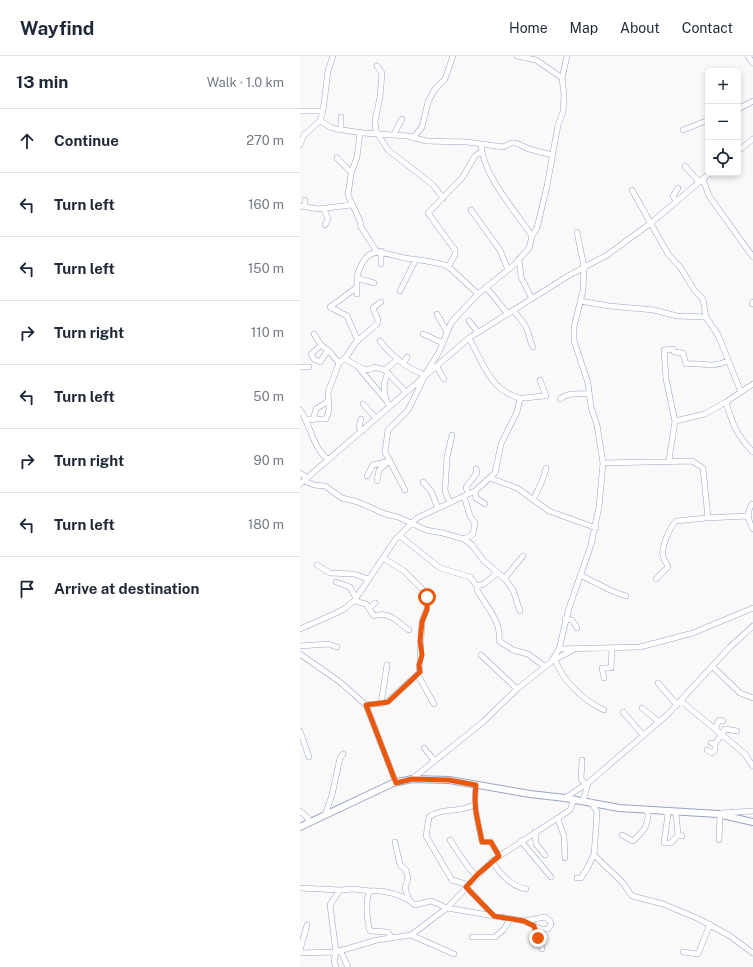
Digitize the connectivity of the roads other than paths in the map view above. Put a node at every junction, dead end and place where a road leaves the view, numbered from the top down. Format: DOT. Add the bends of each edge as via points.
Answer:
graph roads {
  1 [pos="333,56"];
  2 [pos="453,56"];
  3 [pos="517,56"];
  4 [pos="567,56"];
  5 [pos="748,56"];
  6 [pos="753,63"];
  7 [pos="377,66"];
  8 [pos="562,78"];
  9 [pos="753,100"];
  10 [pos="741,107"];
  11 [pos="322,111"];
  12 [pos="300,112"];
  13 [pos="341,117"];
  14 [pos="402,119"];
  15 [pos="320,121"];
  16 [pos="705,123"];
  17 [pos="341,129"];
  18 [pos="683,130"];
  19 [pos="360,132"];
  20 [pos="379,134"];
  21 [pos="394,134"];
  22 [pos="413,138"];
  23 [pos="753,139"];
  24 [pos="481,144"];
  25 [pos="300,145"];
  26 [pos="741,148"];
  27 [pos="481,152"];
  28 [pos="552,155"];
  29 [pos="337,158"];
  30 [pos="685,166"];
  31 [pos="351,172"];
  32 [pos="706,176"];
  33 [pos="701,180"];
  34 [pos="678,188"];
  35 [pos="632,190"];
  36 [pos="443,198"];
  37 [pos="305,200"];
  38 [pos="676,201"];
  39 [pos="351,205"];
  40 [pos="302,207"];
  41 [pos="471,210"];
  42 [pos="327,212"];
  43 [pos="651,223"];
  44 [pos="325,225"];
  45 [pos="577,232"];
  46 [pos="532,236"];
  47 [pos="379,252"];
  48 [pos="753,256"];
  49 [pos="416,259"];
  50 [pos="519,259"];
  51 [pos="381,264"];
  52 [pos="448,267"];
  53 [pos="584,267"];
  54 [pos="508,270"];
  55 [pos="357,276"];
  56 [pos="374,283"];
  57 [pos="486,287"];
  58 [pos="356,288"];
  59 [pos="400,291"];
  60 [pos="357,294"];
  61 [pos="478,294"];
  62 [pos="532,299"];
  63 [pos="580,301"];
  64 [pos="380,302"];
  65 [pos="513,310"];
  66 [pos="437,314"];
  67 [pos="508,314"];
  68 [pos="706,317"];
  69 [pos="468,321"];
  70 [pos="447,332"];
  71 [pos="478,332"];
  72 [pos="314,334"];
  73 [pos="423,334"];
  74 [pos="469,338"];
  75 [pos="358,341"];
  76 [pos="380,341"];
  77 [pos="443,343"];
  78 [pos="321,345"];
  79 [pos="534,347"];
  80 [pos="328,350"];
  81 [pos="407,357"];
  82 [pos="345,359"];
  83 [pos="398,359"];
  84 [pos="728,361"];
  85 [pos="339,363"];
  86 [pos="404,363"];
  87 [pos="300,367"];
  88 [pos="310,367"];
  89 [pos="358,367"];
  90 [pos="437,367"];
  91 [pos="387,371"];
  92 [pos="424,378"];
  93 [pos="444,379"];
  94 [pos="540,380"];
  95 [pos="753,384"];
  96 [pos="406,392"];
  97 [pos="741,392"];
  98 [pos="589,394"];
  99 [pos="520,398"];
  100 [pos="385,399"];
  101 [pos="560,399"];
  102 [pos="328,401"];
  103 [pos="726,402"];
  104 [pos="363,404"];
  105 [pos="389,406"];
  106 [pos="300,410"];
  107 [pos="376,418"];
  108 [pos="361,419"];
  109 [pos="306,420"];
  110 [pos="313,420"];
  111 [pos="674,421"];
  112 [pos="362,431"];
  113 [pos="452,435"];
  114 [pos="753,452"];
  115 [pos="328,459"];
  116 [pos="669,460"];
  117 [pos="390,461"];
  118 [pos="603,463"];
  119 [pos="476,468"];
  120 [pos="546,468"];
  121 [pos="300,473"];
  122 [pos="367,476"];
  123 [pos="490,478"];
  124 [pos="303,481"];
  125 [pos="377,481"];
  126 [pos="423,482"];
  127 [pos="405,490"];
  128 [pos="475,491"];
  129 [pos="466,495"];
  130 [pos="532,500"];
  131 [pos="450,503"];
  132 [pos="485,504"];
  133 [pos="752,504"];
  134 [pos="438,508"];
  135 [pos="748,516"];
  136 [pos="708,518"];
  137 [pos="411,523"];
  138 [pos="596,528"];
  139 [pos="753,528"];
  140 [pos="400,536"];
  141 [pos="464,539"];
  142 [pos="523,556"];
  143 [pos="382,558"];
  144 [pos="317,565"];
  145 [pos="497,573"];
  146 [pos="580,575"];
  147 [pos="368,579"];
  148 [pos="504,579"];
  149 [pos="656,579"];
  150 [pos="336,582"];
  151 [pos="478,586"];
  152 [pos="626,596"];
  153 [pos="356,598"];
  154 [pos="375,603"];
  155 [pos="369,608"];
  156 [pos="753,608"];
  157 [pos="520,611"];
  158 [pos="565,619"];
  159 [pos="753,626"];
  160 [pos="577,628"];
  161 [pos="300,629"];
  162 [pos="409,630"];
  163 [pos="300,646"];
  164 [pos="337,647"];
  165 [pos="559,648"];
  166 [pos="612,648"];
  167 [pos="574,650"];
  168 [pos="300,654"];
  169 [pos="481,656"];
  170 [pos="553,661"];
  171 [pos="387,665"];
  172 [pos="544,666"];
  173 [pos="712,667"];
  174 [pos="420,672"];
  175 [pos="604,678"];
  176 [pos="658,682"];
  177 [pos="517,689"];
  178 [pos="753,698"];
  179 [pos="679,703"];
  180 [pos="381,704"];
  181 [pos="434,704"];
  182 [pos="366,705"];
  183 [pos="642,708"];
  184 [pos="604,710"];
  185 [pos="623,712"];
  186 [pos="723,721"];
  187 [pos="659,722"];
  188 [pos="715,729"];
  189 [pos="300,732"];
  190 [pos="737,732"];
  191 [pos="643,735"];
  192 [pos="722,735"];
  193 [pos="424,748"];
  194 [pos="708,750"];
  195 [pos="343,754"];
  196 [pos="309,756"];
  197 [pos="582,760"];
  198 [pos="435,761"];
  199 [pos="753,766"];
  200 [pos="412,779"];
  201 [pos="396,783"];
  202 [pos="587,784"];
  203 [pos="476,785"];
  204 [pos="565,798"];
  205 [pos="574,799"];
  206 [pos="582,801"];
  207 [pos="591,802"];
  208 [pos="474,804"];
  209 [pos="645,810"];
  210 [pos="300,811"];
  211 [pos="664,811"];
  212 [pos="753,811"];
  213 [pos="673,812"];
  214 [pos="719,814"];
  215 [pos="325,815"];
  216 [pos="558,819"];
  217 [pos="308,822"];
  218 [pos="753,822"];
  219 [pos="300,827"];
  220 [pos="535,832"];
  221 [pos="622,835"];
  222 [pos="450,840"];
  223 [pos="719,840"];
  224 [pos="521,841"];
  225 [pos="395,842"];
  226 [pos="545,855"];
  227 [pos="499,856"];
  228 [pos="594,856"];
  229 [pos="565,858"];
  230 [pos="492,862"];
  231 [pos="476,876"];
  232 [pos="551,877"];
  233 [pos="577,878"];
  234 [pos="468,886"];
  235 [pos="300,888"];
  236 [pos="405,888"];
  237 [pos="340,890"];
  238 [pos="526,890"];
  239 [pos="370,891"];
  240 [pos="401,897"];
  241 [pos="409,900"];
  242 [pos="447,908"];
  243 [pos="494,916"];
  244 [pos="510,919"];
  245 [pos="524,921"];
  246 [pos="710,924"];
  247 [pos="307,925"];
  248 [pos="534,926"];
  249 [pos="411,935"];
  250 [pos="391,937"];
  251 [pos="472,937"];
  252 [pos="542,949"];
  253 [pos="300,950"];
  254 [pos="338,951"];
  255 [pos="683,952"];
  256 [pos="300,953"];
  257 [pos="753,953"];
  258 [pos="454,954"];
  259 [pos="336,967"];
  260 [pos="348,967"];
  1 -- 11 [label="street"];
  2 -- 22 [label="street" via="445,79 435,89 428,102 422,126"];
  3 -- 8 [label="street" via="536,60"];
  4 -- 8 [label="street"];
  5 -- 6 [label="street"];
  7 -- 20 [label="street" via="382,73 375,127"];
  8 -- 28 [label="street" via="563,112"];
  9 -- 10 [label="street"];
  11 -- 12 [label="street"];
  11 -- 15 [label="street"];
  13 -- 17 [label="street"];
  14 -- 21 [label="street"];
  15 -- 17 [label="street" via="330,127"];
  15 -- 25 [label="street" via="304,135"];
  16 -- 18 [label="street"];
  17 -- 19 [label="street"];
  19 -- 20 [label="street"];
  19 -- 31 [label="street" via="357,157"];
  20 -- 21 [label="street"];
  20 -- 36 [label="street" via="388,150 433,185"];
  21 -- 22 [label="street"];
  22 -- 24 [label="street"];
  23 -- 26 [label="street"];
  24 -- 27 [label="street"];
  24 -- 28 [label="street" via="503,147 516,143"];
  27 -- 36 [label="street" via="475,156 462,178"];
  27 -- 46 [label="street" via="497,186"];
  28 -- 46 [label="street" via="537,228"];
  29 -- 31 [label="street"];
  30 -- 33 [label="street"];
  31 -- 39 [label="street" via="348,191"];
  32 -- 33 [label="street"];
  33 -- 38 [label="street"];
  33 -- 48 [label="street" via="709,196"];
  34 -- 38 [label="street" via="673,192"];
  35 -- 43 [label="street"];
  36 -- 52 [label="street" via="428,213 454,250 455,255"];
  37 -- 40 [label="street"];
  38 -- 43 [label="street"];
  39 -- 42 [label="street"];
  39 -- 47 [label="street" via="357,213 364,233"];
  40 -- 42 [label="street"];
  41 -- 54 [label="street" via="500,250"];
  42 -- 44 [label="street" via="328,219"];
  43 -- 53 [label="street" via="607,255"];
  43 -- 68 [label="street" via="668,254 703,299"];
  45 -- 53 [label="street"];
  46 -- 50 [label="street" via="530,248"];
  47 -- 49 [label="street"];
  47 -- 51 [label="street"];
  47 -- 55 [label="street" via="364,259"];
  49 -- 52 [label="street"];
  49 -- 59 [label="street"];
  50 -- 54 [label="street"];
  50 -- 62 [label="street" via="521,277"];
  52 -- 61 [label="street"];
  53 -- 62 [label="street"];
  53 -- 63 [label="street"];
  54 -- 57 [label="street"];
  55 -- 56 [label="street"];
  55 -- 58 [label="street"];
  57 -- 61 [label="street"];
  57 -- 67 [label="street"];
  58 -- 60 [label="street"];
  58 -- 75 [label="street" via="330,307 347,316"];
  61 -- 70 [label="street" via="451,323"];
  62 -- 65 [label="street"];
  63 -- 68 [label="street" via="654,310 677,316"];
  63 -- 98 [label="street" via="574,327 574,341 588,383"];
  64 -- 75 [label="street" via="373,308 377,324"];
  65 -- 67 [label="street"];
  65 -- 79 [label="street" via="523,323"];
  66 -- 70 [label="street"];
  67 -- 71 [label="street"];
  68 -- 84 [label="street" via="718,334"];
  69 -- 71 [label="street"];
  70 -- 77 [label="street"];
  71 -- 74 [label="street"];
  72 -- 78 [label="street"];
  73 -- 77 [label="street"];
  74 -- 90 [label="street"];
  74 -- 99 [label="street" via="496,386"];
  75 -- 82 [label="street"];
  76 -- 83 [label="street"];
  77 -- 92 [label="street"];
  78 -- 80 [label="street"];
  78 -- 80 [label="street" via="311,354 314,359 320,362"];
  80 -- 85 [label="street"];
  81 -- 86 [label="street"];
  82 -- 85 [label="street"];
  82 -- 89 [label="street"];
  83 -- 86 [label="street"];
  83 -- 91 [label="street"];
  84 -- 97 [label="street"];
  84 -- 111 [label="street" via="710,366 686,364 683,353 664,350 666,379"];
  85 -- 102 [label="street" via="328,392"];
  86 -- 92 [label="street" via="421,373"];
  87 -- 88 [label="street"];
  89 -- 91 [label="street" via="369,370 374,367"];
  89 -- 100 [label="street"];
  90 -- 92 [label="street"];
  90 -- 93 [label="street"];
  91 -- 96 [label="street"];
  91 -- 100 [label="street" via="384,380"];
  92 -- 96 [label="street"];
  92 -- 117 [label="street" via="408,410 388,430 385,452"];
  94 -- 99 [label="street" via="546,396"];
  95 -- 97 [label="street"];
  96 -- 105 [label="street"];
  97 -- 103 [label="street"];
  98 -- 101 [label="street" via="577,393"];
  98 -- 118 [label="street"];
  99 -- 123 [label="street" via="517,412 501,444 495,473"];
  100 -- 105 [label="street"];
  102 -- 110 [label="street" via="316,409"];
  102 -- 110 [label="street" via="329,413 326,419"];
  103 -- 111 [label="street" via="705,414"];
  103 -- 114 [label="street" via="737,433"];
  104 -- 107 [label="street"];
  105 -- 107 [label="street"];
  106 -- 109 [label="street"];
  107 -- 112 [label="street"];
  108 -- 112 [label="street" via="359,427"];
  109 -- 110 [label="street"];
  109 -- 115 [label="street" via="319,450"];
  111 -- 116 [label="street"];
  112 -- 115 [label="street"];
  113 -- 131 [label="street" via="445,491"];
  115 -- 124 [label="street"];
  116 -- 118 [label="street"];
  116 -- 136 [label="street" via="692,461 703,468"];
  117 -- 122 [label="street" via="373,465"];
  117 -- 125 [label="street" via="379,470"];
  117 -- 127 [label="street"];
  118 -- 138 [label="street"];
  119 -- 129 [label="street" via="477,473 466,487"];
  120 -- 130 [label="street" via="542,476 543,481"];
  121 -- 124 [label="street"];
  123 -- 128 [label="street"];
  123 -- 130 [label="street" via="517,488"];
  124 -- 137 [label="street" via="325,486 342,498 385,514 398,516"];
  126 -- 134 [label="street" via="431,491"];
  128 -- 129 [label="street"];
  128 -- 132 [label="street" via="476,498"];
  129 -- 131 [label="street"];
  129 -- 141 [label="street" via="475,528 470,537"];
  130 -- 138 [label="street" via="549,511"];
  131 -- 134 [label="street"];
  133 -- 135 [label="street"];
  134 -- 137 [label="street"];
  135 -- 136 [label="street"];
  135 -- 139 [label="street"];
  136 -- 149 [label="street" via="676,521 673,524 662,551 668,567"];
  137 -- 140 [label="street"];
  137 -- 141 [label="street" via="426,530"];
  138 -- 146 [label="street"];
  140 -- 143 [label="street"];
  140 -- 151 [label="street" via="440,568 470,577"];
  141 -- 145 [label="street"];
  142 -- 148 [label="street"];
  143 -- 147 [label="street"];
  143 -- 174 [label="street" via="404,571 426,592 427,609 422,622 420,641"];
  144 -- 147 [label="street" via="330,573 354,574"];
  145 -- 148 [label="street"];
  145 -- 151 [label="street"];
  146 -- 152 [label="street"];
  146 -- 158 [label="street"];
  147 -- 153 [label="street"];
  148 -- 157 [label="street" via="514,590"];
  150 -- 153 [label="street" via="350,588"];
  151 -- 172 [label="street" via="477,590 498,626 499,641 514,650 528,654"];
  153 -- 155 [label="street"];
  153 -- 161 [label="street" via="344,609"];
  154 -- 155 [label="street"];
  155 -- 162 [label="street" via="374,616 393,616"];
  156 -- 166 [label="street" via="673,640 640,647"];
  158 -- 160 [label="street" via="572,620"];
  158 -- 165 [label="street"];
  159 -- 173 [label="street"];
  163 -- 164 [label="street" via="328,644"];
  165 -- 167 [label="street"];
  165 -- 170 [label="street"];
  166 -- 167 [label="street"];
  166 -- 175 [label="street" via="611,668 602,668"];
  167 -- 170 [label="street"];
  168 -- 182 [label="street" via="340,682"];
  169 -- 177 [label="street"];
  170 -- 172 [label="street"];
  170 -- 184 [label="street" via="582,698"];
  171 -- 180 [label="street"];
  172 -- 177 [label="street"];
  173 -- 178 [label="street" via="740,692"];
  173 -- 179 [label="street"];
  174 -- 180 [label="street" via="388,702"];
  174 -- 181 [label="street" via="423,686"];
  176 -- 179 [label="street"];
  177 -- 198 [label="street" via="483,722"];
  179 -- 187 [label="street"];
  179 -- 188 [label="street"];
  180 -- 182 [label="street"];
  182 -- 201 [label="street"];
  183 -- 187 [label="street"];
  185 -- 191 [label="street"];
  186 -- 188 [label="street" via="719,720"];
  187 -- 191 [label="street"];
  188 -- 192 [label="street"];
  189 -- 196 [label="street"];
  190 -- 192 [label="street" via="725,729"];
  191 -- 202 [label="street"];
  192 -- 194 [label="street" via="713,744 715,750 712,753"];
  192 -- 199 [label="street" via="744,754"];
  193 -- 198 [label="street"];
  195 -- 215 [label="street"];
  197 -- 202 [label="street" via="581,778"];
  198 -- 200 [label="street"];
  200 -- 201 [label="main road"];
  200 -- 203 [label="main road" via="449,780"];
  201 -- 215 [label="main road"];
  202 -- 204 [label="street"];
  202 -- 206 [label="street"];
  203 -- 204 [label="main road"];
  203 -- 208 [label="street"];
  204 -- 205 [label="main road"];
  205 -- 206 [label="main road"];
  205 -- 216 [label="street" via="570,810"];
  206 -- 207 [label="main road"];
  207 -- 209 [label="main road"];
  207 -- 228 [label="street" via="597,812"];
  208 -- 227 [label="street" via="482,842 491,842"];
  208 -- 234 [label="street" via="458,811 441,811 429,817 426,836 452,880"];
  209 -- 211 [label="main road"];
  209 -- 221 [label="street" via="648,811 648,817 641,834 633,841"];
  210 -- 217 [label="street" via="308,818"];
  211 -- 213 [label="main road"];
  211 -- 213 [label="street" via="668,814 664,843 671,843 680,836 676,813"];
  212 -- 214 [label="street"];
  213 -- 214 [label="main road"];
  214 -- 218 [label="main road"];
  214 -- 223 [label="street"];
  215 -- 217 [label="main road"];
  216 -- 220 [label="street"];
  216 -- 229 [label="street" via="564,836"];
  217 -- 219 [label="main road"];
  220 -- 224 [label="street"];
  220 -- 226 [label="street" via="536,844"];
  222 -- 231 [label="street" via="461,859"];
  224 -- 227 [label="street"];
  224 -- 232 [label="street"];
  225 -- 236 [label="street" via="400,865 406,870 408,878"];
  227 -- 230 [label="street"];
  228 -- 233 [label="street" via="581,878"];
  228 -- 246 [label="street" via="623,883 632,896 663,904"];
  230 -- 231 [label="street"];
  230 -- 238 [label="street" via="517,888"];
  231 -- 234 [label="street"];
  234 -- 242 [label="street"];
  234 -- 243 [label="street"];
  235 -- 237 [label="street"];
  236 -- 240 [label="street"];
  236 -- 241 [label="street"];
  237 -- 239 [label="street"];
  237 -- 254 [label="street" via="330,904"];
  239 -- 240 [label="street" via="397,894"];
  239 -- 250 [label="street" via="370,930 388,932"];
  240 -- 241 [label="street"];
  241 -- 242 [label="street" via="415,905 431,901"];
  242 -- 243 [label="street"];
  242 -- 249 [label="street"];
  243 -- 244 [label="street"];
  244 -- 245 [label="street"];
  244 -- 251 [label="street" via="495,937"];
  245 -- 248 [label="street"];
  245 -- 248 [label="street" via="545,917 551,925 548,929"];
  246 -- 255 [label="street" via="698,954"];
  246 -- 257 [label="street"];
  247 -- 253 [label="street"];
  248 -- 252 [label="street"];
  249 -- 250 [label="street"];
  249 -- 258 [label="street"];
  250 -- 254 [label="street"];
  254 -- 256 [label="street"];
  254 -- 259 [label="street" via="334,961"];
  254 -- 260 [label="street"];
}
